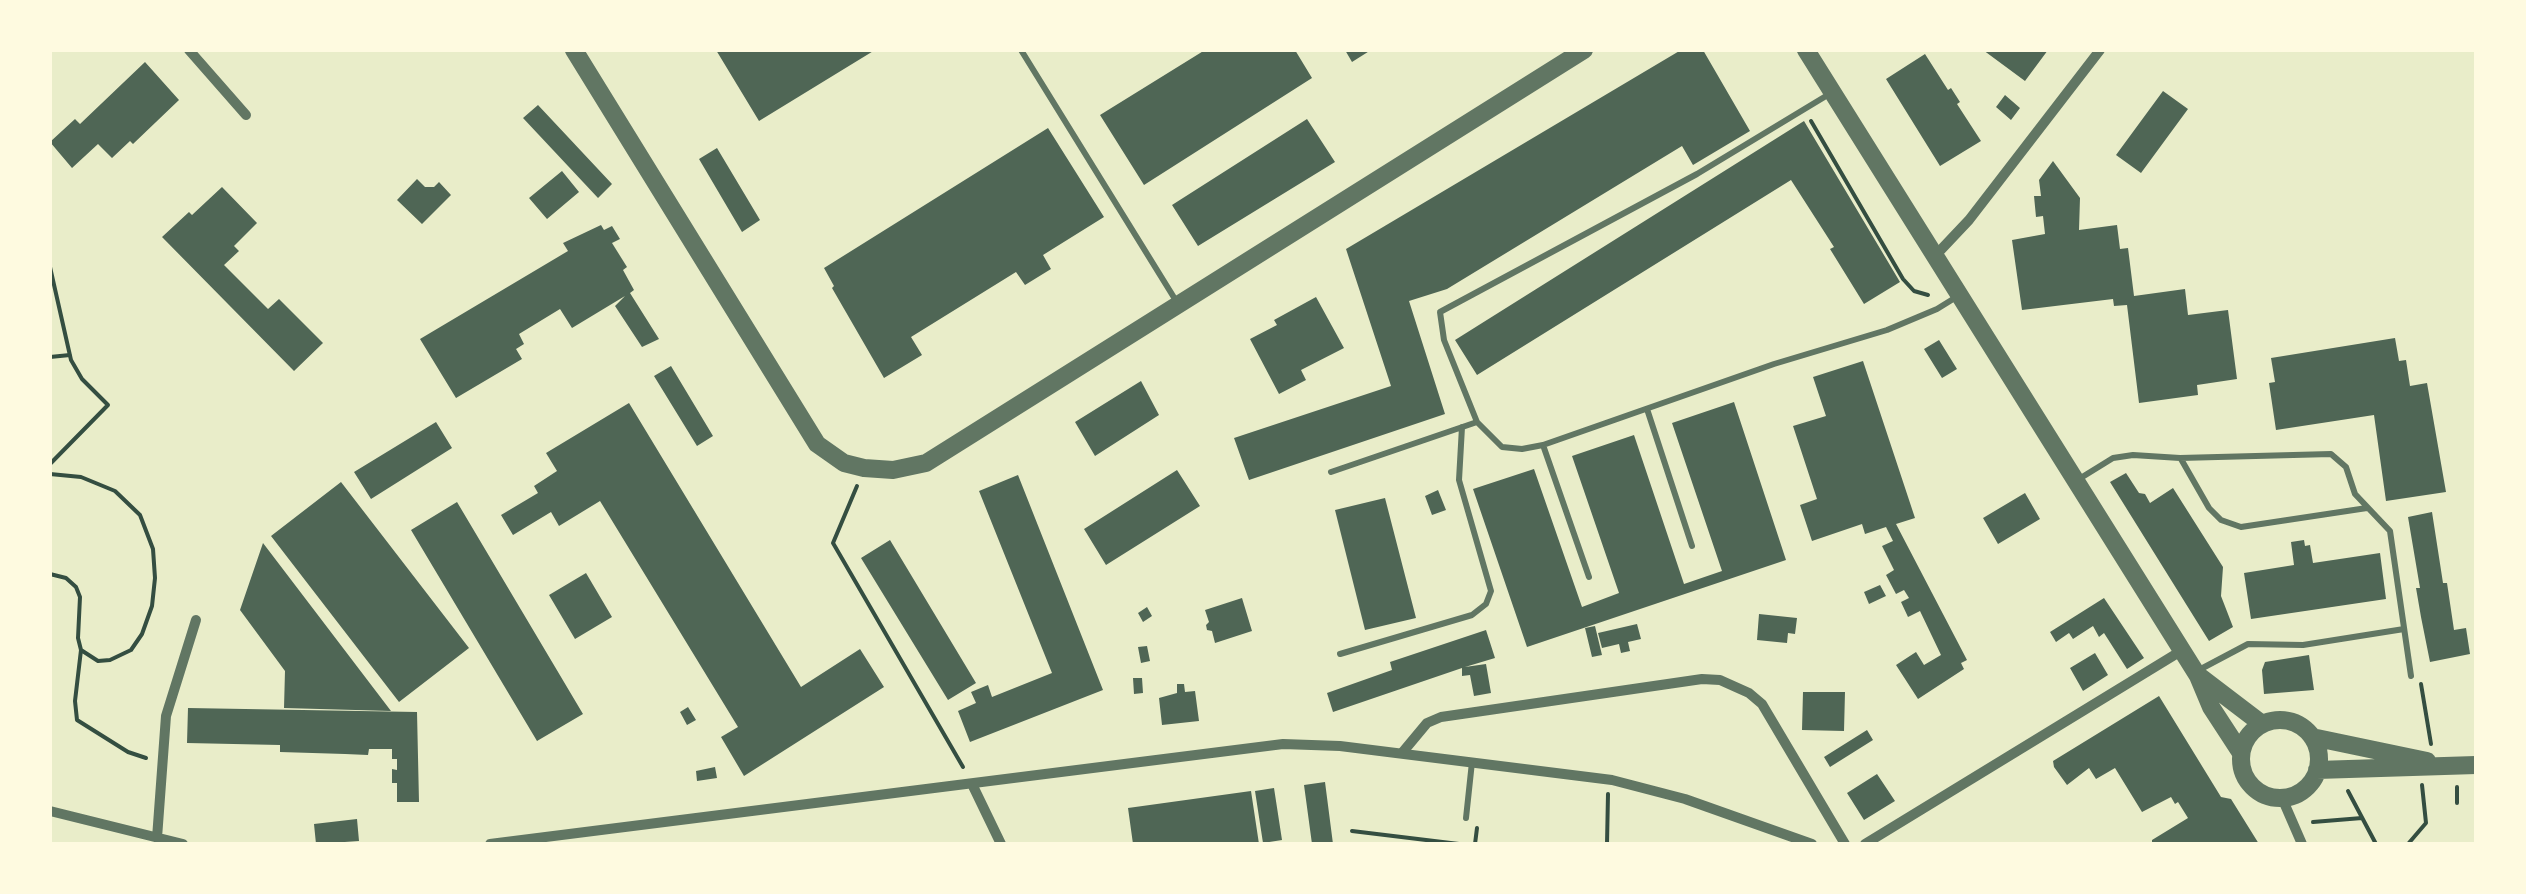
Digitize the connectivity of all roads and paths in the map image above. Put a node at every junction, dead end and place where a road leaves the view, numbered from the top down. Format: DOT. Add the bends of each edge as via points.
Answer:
graph roads {
  1 [pos="189,50"];
  2 [pos="574,50"];
  3 [pos="1021,50"];
  4 [pos="1584,50"];
  5 [pos="1806,50"];
  6 [pos="2100,50"];
  7 [pos="1832,93"];
  8 [pos="1822,114"];
  9 [pos="246,115"];
  10 [pos="1840,147"];
  11 [pos="1829,153"];
  12 [pos="1852,167"];
  13 [pos="1842,173"];
  14 [pos="1864,187"];
  15 [pos="1854,194"];
  16 [pos="1935,256"];
  17 [pos="50,267"];
  18 [pos="51,276"];
  19 [pos="1928,295"];
  20 [pos="1959,295"];
  21 [pos="1179,304"];
  22 [pos="70,355"];
  23 [pos="50,357"];
  24 [pos="1648,408"];
  25 [pos="1477,422"];
  26 [pos="1462,428"];
  27 [pos="1543,445"];
  28 [pos="2180,458"];
  29 [pos="50,464"];
  30 [pos="864,468"];
  31 [pos="1331,472"];
  32 [pos="50,474"];
  33 [pos="2074,482"];
  34 [pos="2368,508"];
  35 [pos="1692,546"];
  36 [pos="50,574"];
  37 [pos="1589,577"];
  38 [pos="196,620"];
  39 [pos="2404,629"];
  40 [pos="81,650"];
  41 [pos="2181,651"];
  42 [pos="1340,654"];
  43 [pos="2197,674"];
  44 [pos="2410,676"];
  45 [pos="2262,724"];
  46 [pos="2312,737"];
  47 [pos="1402,753"];
  48 [pos="2241,753"];
  49 [pos="2434,756"];
  50 [pos="164,760"];
  51 [pos="1472,761"];
  52 [pos="2476,765"];
  53 [pos="2318,770"];
  54 [pos="972,784"];
  55 [pos="2345,784"];
  56 [pos="2422,784"];
  57 [pos="2457,789"];
  58 [pos="1608,792"];
  59 [pos="2282,798"];
  60 [pos="2458,803"];
  61 [pos="50,811"];
  62 [pos="1466,818"];
  63 [pos="2362,818"];
  64 [pos="2314,822"];
  65 [pos="1352,830"];
  66 [pos="157,838"];
  67 [pos="183,844"];
  68 [pos="490,844"];
  69 [pos="1001,844"];
  70 [pos="1459,844"];
  71 [pos="1608,844"];
  72 [pos="1812,844"];
  73 [pos="1845,844"];
  74 [pos="1864,844"];
  75 [pos="2302,844"];
  76 [pos="2376,844"];
  77 [pos="2408,844"];
  1 -- 9 [label="street"];
  2 -- 30 [label="street" via="806,430 826,453"];
  3 -- 21 [label="lane"];
  4 -- 21 [label="street"];
  5 -- 7 [label="street"];
  6 -- 16 [label="street"];
  7 -- 16 [label="street"];
  7 -- 25 [label="lane" via="1440,312 1444,340"];
  8 -- 11 [label="path" via="1810,122"];
  10 -- 11 [label="path"];
  11 -- 13 [label="path"];
  12 -- 13 [label="path"];
  13 -- 15 [label="path"];
  14 -- 15 [label="path"];
  15 -- 19 [label="path" via="1907,285"];
  16 -- 20 [label="street"];
  17 -- 18 [label="path"];
  18 -- 22 [label="path"];
  20 -- 24 [label="lane" via="1886,330"];
  20 -- 33 [label="street"];
  21 -- 30 [label="street" via="926,462"];
  22 -- 23 [label="path"];
  22 -- 29 [label="path" via="82,380 108,405"];
  24 -- 27 [label="lane"];
  24 -- 35 [label="lane"];
  25 -- 26 [label="lane"];
  25 -- 27 [label="lane" via="1502,446"];
  26 -- 31 [label="lane"];
  26 -- 42 [label="lane" via="1459,480 1491,590 1486,604"];
  27 -- 37 [label="lane"];
  28 -- 33 [label="lane" via="2113,458"];
  28 -- 34 [label="lane" via="2331,454 2346,467 2354,494"];
  28 -- 34 [label="lane" via="2209,508 2241,527"];
  30 -- 54 [label="path" via="833,543"];
  32 -- 40 [label="path" via="115,491 140,515 152,549 152,606 131,650 98,661"];
  33 -- 41 [label="street"];
  34 -- 39 [label="lane" via="2390,530"];
  36 -- 40 [label="path" via="76,587"];
  38 -- 50 [label="street" via="166,716"];
  39 -- 43 [label="lane" via="2304,645 2248,644"];
  39 -- 44 [label="lane"];
  40 -- 50 [label="path" via="77,720 139,757"];
  41 -- 43 [label="street"];
  41 -- 74 [label="street"];
  43 -- 45 [label="street"];
  43 -- 48 [label="street"];
  44 -- 49 [label="path" via="2422,684"];
  45 -- 46 [label="street" via="2289,721"];
  45 -- 48 [label="street"];
  46 -- 49 [label="street"];
  46 -- 53 [label="street"];
  47 -- 51 [label="street"];
  47 -- 54 [label="street" via="1283,744"];
  47 -- 73 [label="street" via="1427,723 1441,717 1720,680 1762,704"];
  48 -- 59 [label="street" via="2250,785"];
  49 -- 52 [label="street"];
  49 -- 53 [label="street"];
  50 -- 66 [label="street"];
  51 -- 62 [label="lane"];
  51 -- 72 [label="street" via="1612,780"];
  53 -- 59 [label="street" via="2304,790"];
  54 -- 68 [label="street"];
  54 -- 69 [label="street"];
  55 -- 63 [label="path"];
  56 -- 77 [label="path" via="2426,822"];
  57 -- 60 [label="path"];
  58 -- 71 [label="path"];
  59 -- 75 [label="street"];
  61 -- 66 [label="street"];
  63 -- 64 [label="path"];
  63 -- 76 [label="path"];
  65 -- 70 [label="path"];
  66 -- 67 [label="street"];
}
